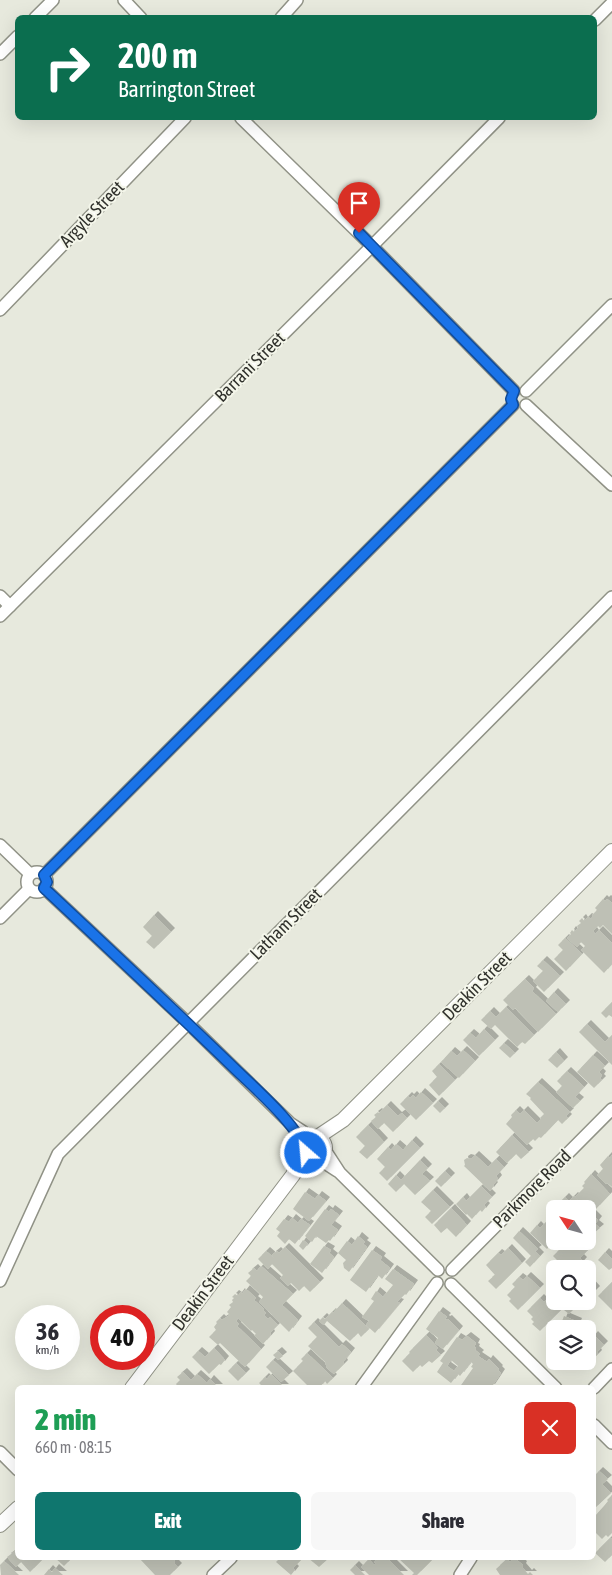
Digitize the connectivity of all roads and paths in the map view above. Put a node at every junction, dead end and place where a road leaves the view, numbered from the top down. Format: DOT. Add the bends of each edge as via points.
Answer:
graph roads {
  1 [pos="52,0"];
  2 [pos="124,0"];
  3 [pos="297,0"];
  4 [pos="612,3"];
  5 [pos="38,15"];
  6 [pos="138,15"];
  7 [pos="284,15"];
  8 [pos="597,18"];
  9 [pos="15,39"];
  10 [pos="0,54"];
  11 [pos="182,120"];
  12 [pos="243,120"];
  13 [pos="497,120"];
  14 [pos="372,246"];
  15 [pos="612,304"];
  16 [pos="0,310"];
  17 [pos="514,391"];
  18 [pos="526,391"];
  19 [pos="513,405"];
  20 [pos="526,405"];
  21 [pos="612,485"];
  22 [pos="0,596"];
  23 [pos="612,596"];
  24 [pos="10,606"];
  25 [pos="0,616"];
  26 [pos="0,845"];
  27 [pos="612,851"];
  28 [pos="30,874"];
  29 [pos="44,875"];
  30 [pos="44,888"];
  31 [pos="30,889"];
  32 [pos="0,918"];
  33 [pos="188,1023"];
  34 [pos="612,1109"];
  35 [pos="315,1148"];
  36 [pos="438,1270"];
  37 [pos="452,1270"];
  38 [pos="0,1281"];
  39 [pos="437,1283"];
  40 [pos="451,1284"];
  41 [pos="612,1369"];
  42 [pos="134,1385"];
  43 [pos="363,1385"];
  44 [pos="553,1385"];
  45 [pos="596,1386"];
  46 [pos="596,1427"];
  47 [pos="612,1443"];
  48 [pos="0,1452"];
  49 [pos="15,1467"];
  50 [pos="15,1511"];
  51 [pos="0,1525"];
  52 [pos="229,1560"];
  53 [pos="470,1560"];
  54 [pos="213,1575"];
  55 [pos="460,1575"];
  1 -- 5 [label="street"];
  2 -- 6 [label="street"];
  3 -- 7 [label="street"];
  4 -- 8 [label="street"];
  9 -- 10 [label="street"];
  11 -- 16 [label="street, Argyle Street"];
  12 -- 14 [label="street"];
  13 -- 14 [label="street, Barrani Street"];
  14 -- 17 [label="street"];
  14 -- 24 [label="street, Barrani Street"];
  15 -- 18 [label="street"];
  17 -- 18 [label="street" via="520,388"];
  17 -- 19 [label="street"];
  18 -- 20 [label="street" via="530,396"];
  19 -- 20 [label="street" via="520,408"];
  19 -- 29 [label="street"];
  20 -- 21 [label="street"];
  22 -- 24 [label="street"];
  23 -- 33 [label="street, Latham Street"];
  24 -- 25 [label="street, Barrani Street"];
  26 -- 28 [label="street"];
  27 -- 35 [label="street, Deakin Street"];
  28 -- 29 [label="street" via="39,872"];
  28 -- 31 [label="street" via="27,883"];
  29 -- 30 [label="street" via="47,882"];
  30 -- 31 [label="street" via="35,892"];
  30 -- 33 [label="street"];
  31 -- 32 [label="street"];
  33 -- 35 [label="street"];
  33 -- 38 [label="street, Latham Street" via="58,1154"];
  34 -- 37 [label="street, Parkmore Road"];
  35 -- 36 [label="street"];
  35 -- 42 [label="street, Deakin Street"];
  36 -- 37 [label="street" via="443,1267"];
  36 -- 39 [label="street" via="435,1275"];
  37 -- 40 [label="street"];
  39 -- 40 [label="street" via="442,1286"];
  39 -- 43 [label="street"];
  40 -- 44 [label="street"];
  41 -- 45 [label="street"];
  46 -- 47 [label="street"];
  48 -- 49 [label="street"];
  50 -- 51 [label="street"];
  52 -- 54 [label="street"];
  53 -- 55 [label="street"];
}
